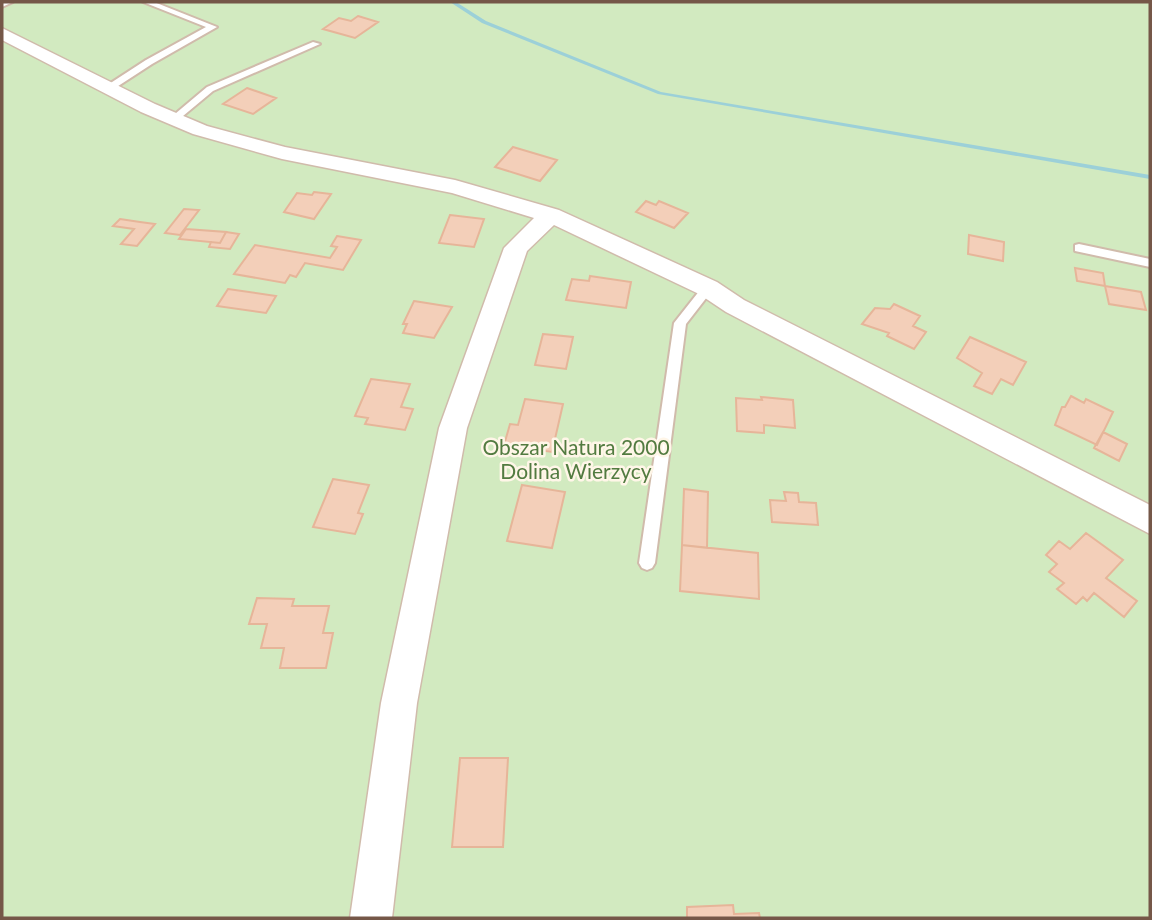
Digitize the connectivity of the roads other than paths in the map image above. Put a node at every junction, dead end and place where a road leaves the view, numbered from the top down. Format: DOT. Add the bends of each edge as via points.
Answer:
graph roads {
  1 [pos="9,2"];
  2 [pos="148,2"];
  3 [pos="2,5"];
  4 [pos="2,33"];
  5 [pos="316,44"];
  6 [pos="109,88"];
  7 [pos="174,119"];
  8 [pos="551,215"];
  9 [pos="1079,248"];
  10 [pos="1150,263"];
  11 [pos="708,288"];
  12 [pos="1150,520"];
  13 [pos="648,564"];
  14 [pos="371,918"];
  1 -- 3 [label="lane"];
  2 -- 6 [label="lane" via="213,27"];
  4 -- 6 [label="street"];
  5 -- 7 [label="lane" via="210,89"];
  6 -- 7 [label="street"];
  7 -- 8 [label="street" via="282,153 419,178"];
  8 -- 11 [label="street"];
  8 -- 14 [label="street" via="516,248 453,428 399,703"];
  9 -- 10 [label="lane"];
  11 -- 12 [label="street"];
  11 -- 13 [label="lane" via="680,323"];
}
